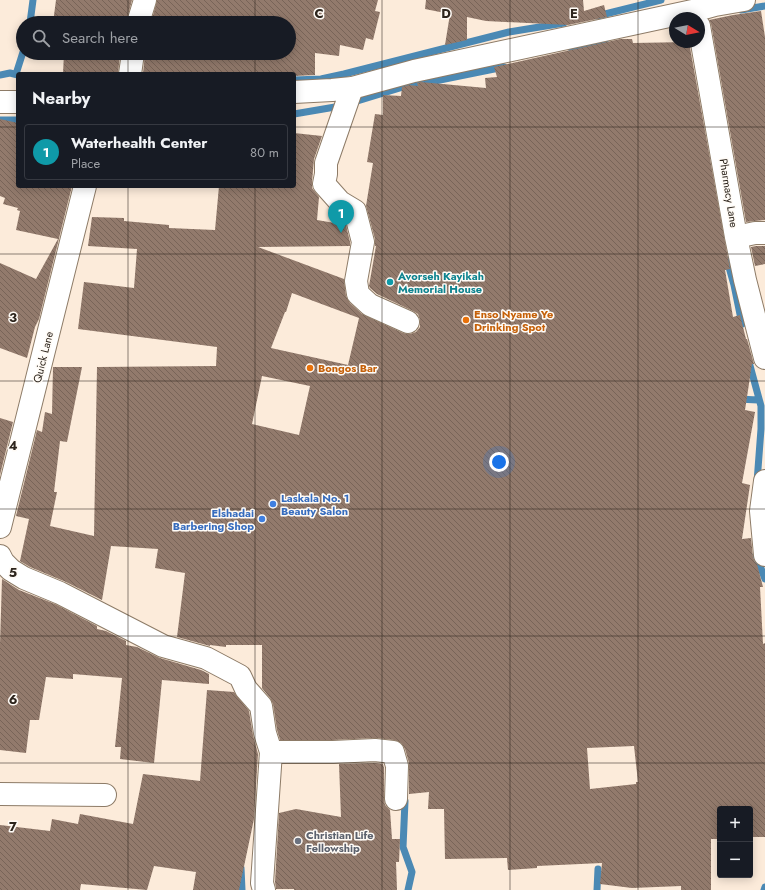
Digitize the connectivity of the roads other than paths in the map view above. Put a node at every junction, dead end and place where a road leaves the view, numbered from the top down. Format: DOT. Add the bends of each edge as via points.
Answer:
graph roads {
  1 [pos="145,0"];
  2 [pos="744,0"];
  3 [pos="705,12"];
  4 [pos="140,16"];
  5 [pos="669,19"];
  6 [pos="132,60"];
  7 [pos="130,72"];
  8 [pos="352,88"];
  9 [pos="296,92"];
  10 [pos="0,102"];
  11 [pos="16,102"];
  12 [pos="85,188"];
  13 [pos="765,233"];
  14 [pos="736,237"];
  15 [pos="408,322"];
  16 [pos="765,358"];
  17 [pos="765,481"];
  18 [pos="0,527"];
  19 [pos="765,555"];
  20 [pos="0,556"];
  21 [pos="271,752"];
  22 [pos="0,794"];
  23 [pos="105,794"];
  24 [pos="396,799"];
  25 [pos="264,890"];
  1 -- 4 [label="street"];
  2 -- 3 [label="street"];
  3 -- 14 [label="street, Pharmacy Lane" via="707,73"];
  5 -- 8 [label="street" via="414,72"];
  6 -- 7 [label="street"];
  8 -- 9 [label="street"];
  8 -- 15 [label="street" via="326,163 324,184 340,202 355,211 363,242 356,281 358,294 370,305"];
  10 -- 11 [label="street"];
  12 -- 18 [label="street, Quick Lane"];
  13 -- 14 [label="street"];
  14 -- 16 [label="street, Pharmacy Lane"];
  17 -- 19 [label="street" via="761,511"];
  20 -- 21 [label="street" via="10,570 24,578 60,593 163,646 206,658 240,676 246,689 261,706"];
  21 -- 24 [label="street" via="393,752 397,766"];
  21 -- 25 [label="street" via="262,883"];
  22 -- 23 [label="street"];
}
